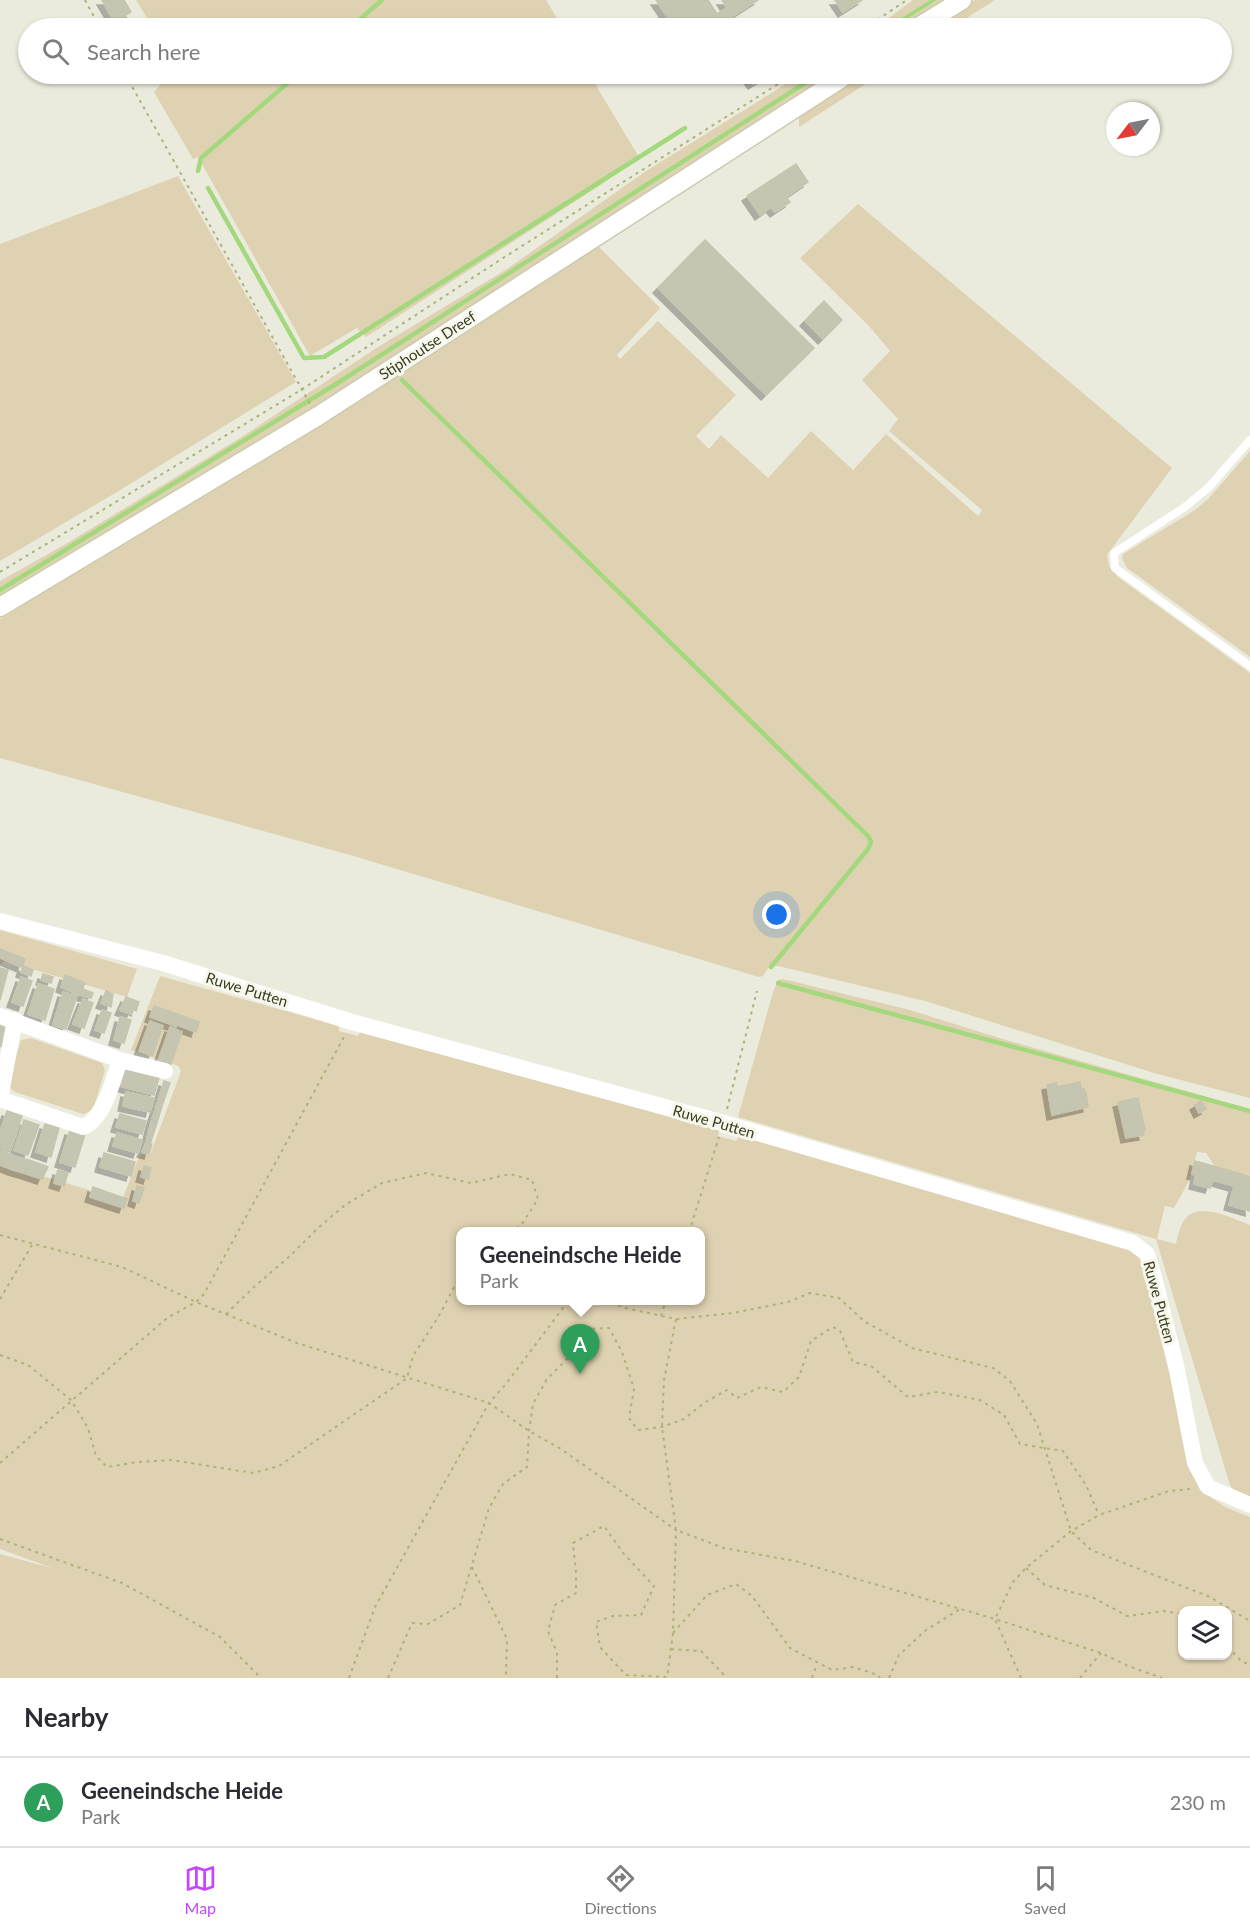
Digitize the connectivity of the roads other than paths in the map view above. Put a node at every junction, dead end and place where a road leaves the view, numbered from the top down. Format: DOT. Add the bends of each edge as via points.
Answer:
graph roads {
  1 [pos="962,0"];
  2 [pos="933,18"];
  3 [pos="833,84"];
  4 [pos="1250,440"];
  5 [pos="0,607"];
  6 [pos="1250,666"];
  7 [pos="0,921"];
  8 [pos="7,1018"];
  9 [pos="120,1060"];
  10 [pos="165,1071"];
  11 [pos="0,1099"];
  12 [pos="1250,1505"];
  1 -- 2 [label="main road"];
  3 -- 5 [label="main road, Stiphoutse Dreef" via="318,416"];
  4 -- 6 [label="lane" via="1209,487 1185,507 1114,553 1115,568"];
  7 -- 12 [label="street, Ruwe Putten" via="163,963 352,1022 724,1123 1132,1243 1147,1254 1178,1370 1195,1463 1208,1487"];
  8 -- 9 [label="street"];
  8 -- 11 [label="street"];
  9 -- 10 [label="street"];
  9 -- 11 [label="street" via="101,1111 90,1125 83,1127"];
}
